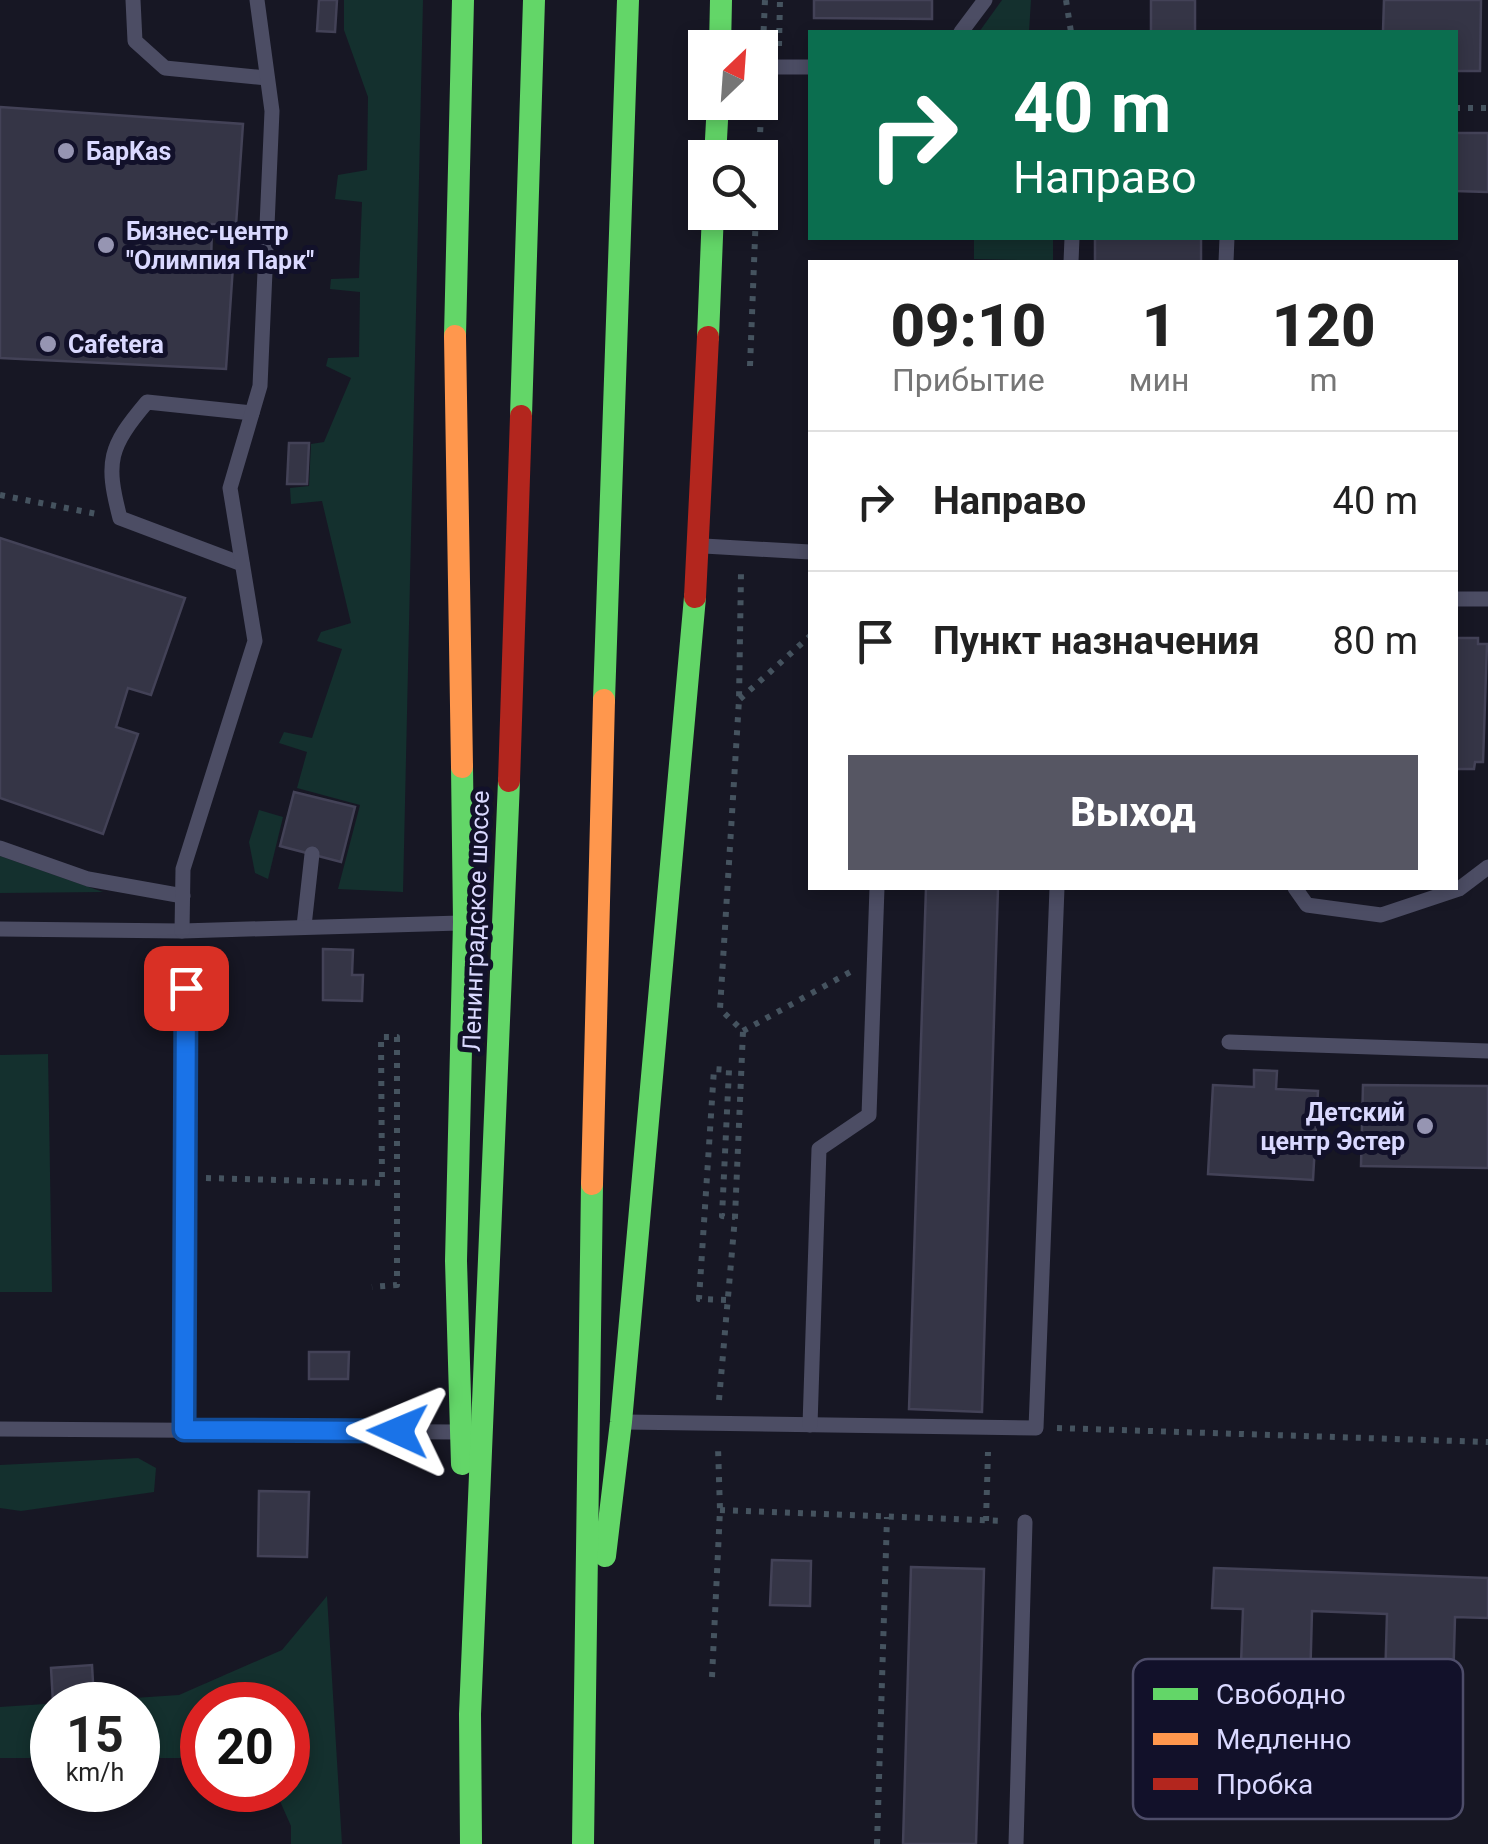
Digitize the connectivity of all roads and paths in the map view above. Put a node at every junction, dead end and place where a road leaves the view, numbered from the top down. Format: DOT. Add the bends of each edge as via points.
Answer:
graph roads {
  1 [pos="133,0"];
  2 [pos="256,0"];
  3 [pos="463,0"];
  4 [pos="534,0"];
  5 [pos="628,0"];
  6 [pos="721,0"];
  7 [pos="765,0"];
  8 [pos="780,0"];
  9 [pos="985,0"];
  10 [pos="1066,0"];
  11 [pos="720,30"];
  12 [pos="766,30"];
  13 [pos="774,30"];
  14 [pos="962,30"];
  15 [pos="1071,30"];
  16 [pos="778,67"];
  17 [pos="808,67"];
  18 [pos="267,78"];
  19 [pos="1458,108"];
  20 [pos="1488,108"];
  21 [pos="712,230"];
  22 [pos="755,230"];
  23 [pos="750,370"];
  24 [pos="252,413"];
  25 [pos="0,496"];
  26 [pos="120,518"];
  27 [pos="700,546"];
  28 [pos="742,548"];
  29 [pos="808,552"];
  30 [pos="242,564"];
  31 [pos="1458,599"];
  32 [pos="1488,599"];
  33 [pos="808,638"];
  34 [pos="739,700"];
  35 [pos="0,848"];
  36 [pos="312,854"];
  37 [pos="1488,867"];
  38 [pos="1458,889"];
  39 [pos="877,890"];
  40 [pos="1058,890"];
  41 [pos="1296,890"];
  42 [pos="1456,890"];
  43 [pos="183,896"];
  44 [pos="464,922"];
  45 [pos="304,926"];
  46 [pos="0,929"];
  47 [pos="182,931"];
  48 [pos="874,958"];
  49 [pos="186,988"];
  50 [pos="743,1030"];
  51 [pos="1229,1042"];
  52 [pos="1488,1051"];
  53 [pos="185,1178"];
  54 [pos="735,1217"];
  55 [pos="372,1286"];
  56 [pos="726,1300"];
  57 [pos="621,1422"];
  58 [pos="717,1424"];
  59 [pos="810,1426"];
  60 [pos="989,1428"];
  61 [pos="1036,1428"];
  62 [pos="0,1429"];
  63 [pos="184,1430"];
  64 [pos="460,1432"];
  65 [pos="1488,1442"];
  66 [pos="720,1510"];
  67 [pos="887,1517"];
  68 [pos="986,1521"];
  69 [pos="1025,1522"];
  70 [pos="712,1676"];
  71 [pos="470,1714"];
  72 [pos="584,1730"];
  73 [pos="471,1844"];
  74 [pos="583,1844"];
  75 [pos="877,1844"];
  76 [pos="1016,1844"];
  1 -- 18 [label="lane" via="136,40 165,68"];
  2 -- 18 [label="lane"];
  3 -- 44 [label="main road" via="456,321"];
  4 -- 71 [label="main road, Ленинградское шоссе" via="506,897"];
  5 -- 72 [label="main road" via="596,921"];
  6 -- 11 [label="main road"];
  7 -- 12 [label="path"];
  8 -- 13 [label="path"];
  9 -- 14 [label="lane"];
  10 -- 15 [label="path"];
  16 -- 17 [label="lane"];
  18 -- 24 [label="lane" via="272,112 260,386"];
  19 -- 20 [label="path"];
  21 -- 27 [label="main road"];
  22 -- 23 [label="path"];
  24 -- 26 [label="lane" via="147,402 121,432 108,474"];
  24 -- 30 [label="lane" via="230,488"];
  25 -- 26 [label="path"];
  26 -- 30 [label="lane"];
  27 -- 28 [label="lane"];
  27 -- 57 [label="main road"];
  28 -- 29 [label="lane"];
  28 -- 34 [label="path"];
  30 -- 43 [label="lane" via="255,641 184,869"];
  31 -- 32 [label="lane"];
  33 -- 34 [label="path"];
  34 -- 50 [label="path" via="720,1009"];
  35 -- 43 [label="lane" via="88,878"];
  36 -- 45 [label="lane"];
  37 -- 38 [label="lane"];
  39 -- 48 [label="lane"];
  40 -- 61 [label="lane"];
  41 -- 42 [label="lane" via="1307,905 1381,915"];
  43 -- 47 [label="lane"];
  44 -- 45 [label="lane"];
  44 -- 64 [label="main road" via="456,1260"];
  45 -- 47 [label="lane"];
  46 -- 47 [label="lane"];
  48 -- 50 [label="path"];
  48 -- 59 [label="lane" via="869,1115 819,1150"];
  49 -- 53 [label="lane"];
  50 -- 54 [label="path"];
  51 -- 52 [label="lane"];
  53 -- 55 [label="path" via="382,1183 381,1037 397,1037 397,1285"];
  53 -- 63 [label="lane"];
  54 -- 56 [label="path"];
  54 -- 56 [label="path" via="722,1216 729,1070 714,1069 699,1299"];
  56 -- 58 [label="path"];
  57 -- 58 [label="lane"];
  57 -- 72 [label="main road"];
  58 -- 59 [label="lane"];
  58 -- 66 [label="path"];
  59 -- 60 [label="lane"];
  60 -- 61 [label="lane"];
  60 -- 68 [label="path"];
  61 -- 65 [label="path"];
  62 -- 63 [label="lane"];
  63 -- 64 [label="lane"];
  64 -- 71 [label="main road"];
  66 -- 67 [label="path"];
  66 -- 70 [label="path"];
  67 -- 68 [label="path"];
  67 -- 75 [label="path"];
  68 -- 69 [label="path"];
  69 -- 76 [label="lane"];
  71 -- 73 [label="main road, Ленинградское шоссе"];
  72 -- 74 [label="main road"];
}
